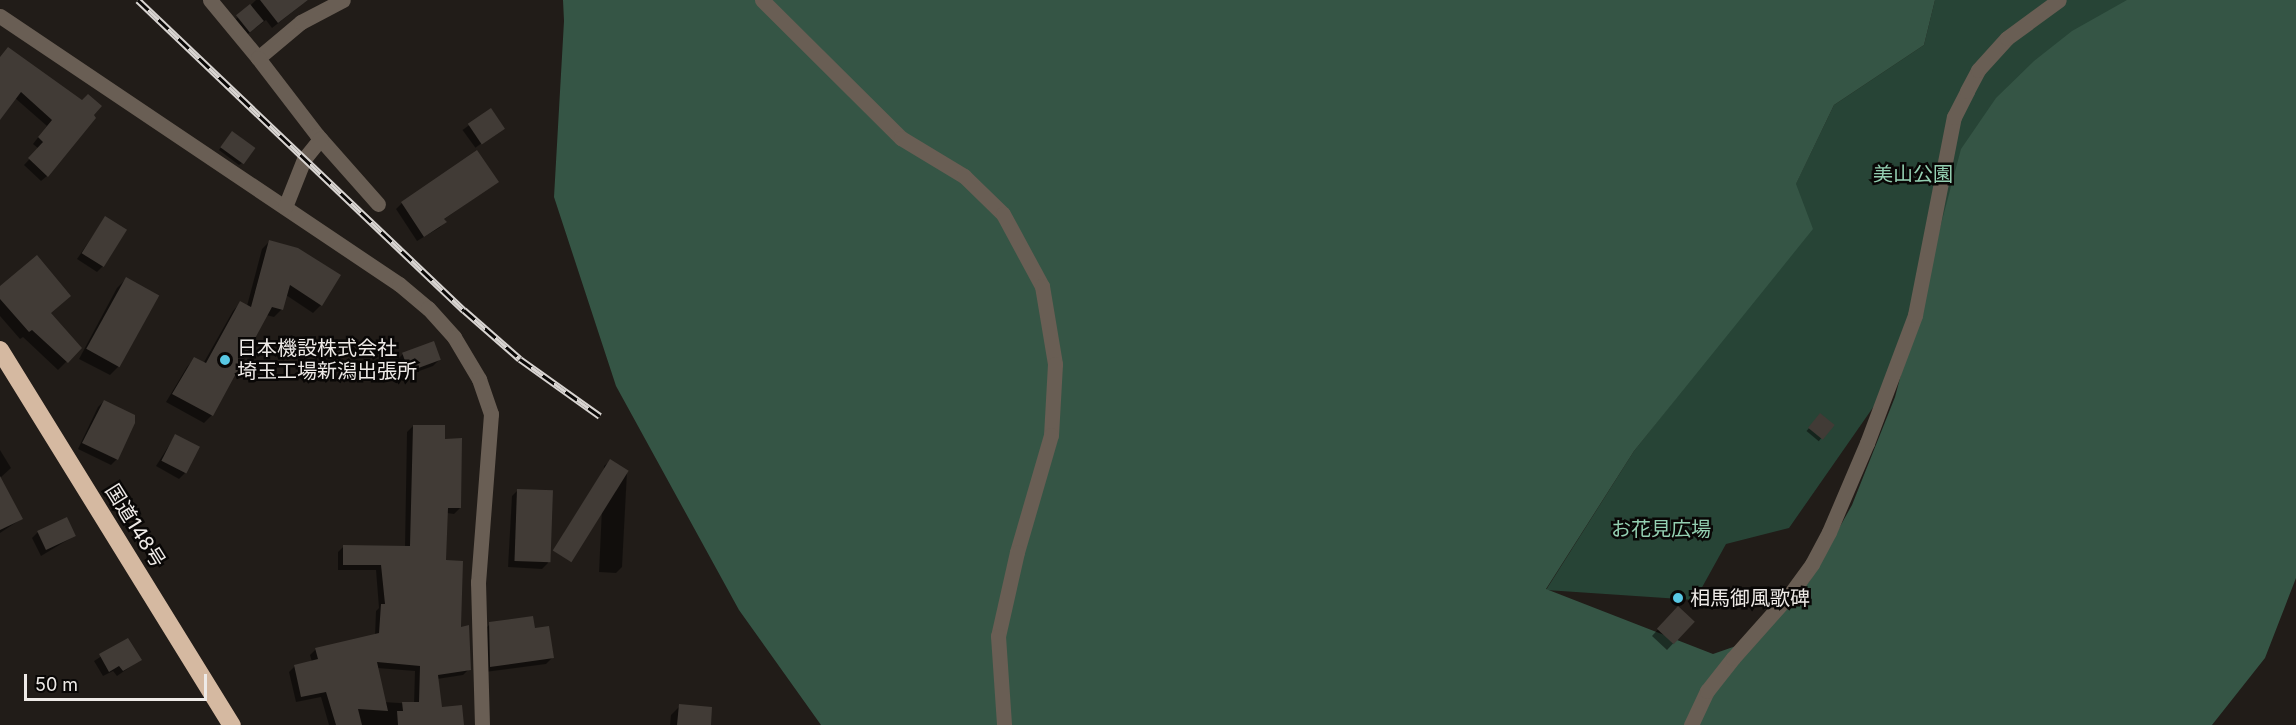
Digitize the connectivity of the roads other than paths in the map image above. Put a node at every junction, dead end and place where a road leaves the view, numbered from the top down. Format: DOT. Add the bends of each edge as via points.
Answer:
graph roads {
  1 [pos="210,0"];
  2 [pos="343,0"];
  3 [pos="762,0"];
  4 [pos="2059,0"];
  5 [pos="0,16"];
  6 [pos="258,58"];
  7 [pos="320,139"];
  8 [pos="378,204"];
  9 [pos="285,207"];
  10 [pos="0,350"];
  11 [pos="232,725"];
  12 [pos="482,725"];
  13 [pos="1004,725"];
  14 [pos="1691,725"];
  1 -- 6 [label="street"];
  2 -- 6 [label="street" via="301,22"];
  3 -- 13 [label="street" via="901,138 964,176 1003,214 1042,286 1054,364 1051,435 1017,552 998,636"];
  4 -- 14 [label="street" via="2007,38 1978,70 1967,90 1952,126 1915,315 1829,532 1791,593 1707,692"];
  5 -- 9 [label="street"];
  6 -- 7 [label="street"];
  7 -- 8 [label="street"];
  7 -- 9 [label="street" via="304,159"];
  9 -- 12 [label="street" via="428,308 454,337 479,379 490,414 478,582"];
  10 -- 11 [label="highway, 国道148号"];
}
